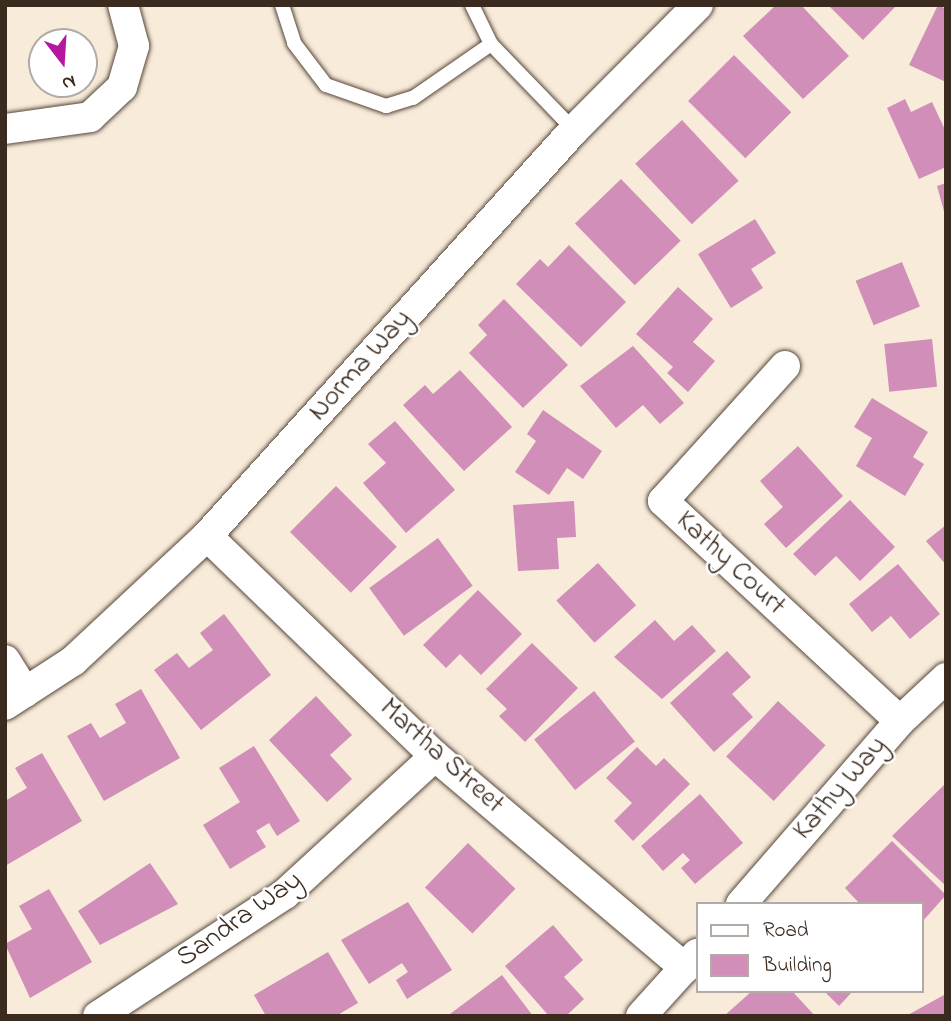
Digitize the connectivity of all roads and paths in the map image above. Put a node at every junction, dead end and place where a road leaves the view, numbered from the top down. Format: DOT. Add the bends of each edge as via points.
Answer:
graph roads {
  1 [pos="122,5"];
  2 [pos="282,5"];
  3 [pos="472,5"];
  4 [pos="698,5"];
  5 [pos="491,44"];
  6 [pos="5,129"];
  7 [pos="574,130"];
  8 [pos="785,366"];
  9 [pos="207,536"];
  10 [pos="5,660"];
  11 [pos="946,678"];
  12 [pos="15,698"];
  13 [pos="900,722"];
  14 [pos="435,755"];
  15 [pos="743,902"];
  16 [pos="691,961"];
  17 [pos="98,1016"];
  18 [pos="640,1016"];
  1 -- 6 [label="street" via="134,46 121,87 90,117"];
  2 -- 5 [label="lane" via="294,43 326,85 386,107 413,98"];
  3 -- 5 [label="lane"];
  4 -- 7 [label="street, Norma Way"];
  5 -- 7 [label="lane"];
  7 -- 9 [label="street, Norma Way"];
  8 -- 13 [label="street, Kathy Court" via="663,501"];
  9 -- 12 [label="street, Norma Way" via="73,661"];
  9 -- 14 [label="street, Martha Street"];
  10 -- 12 [label="street"];
  11 -- 13 [label="street, Kathy Way"];
  13 -- 15 [label="street, Kathy Way"];
  14 -- 16 [label="street, Martha Street"];
  14 -- 17 [label="street, Sandra Way" via="285,894"];
  16 -- 18 [label="street"];
}
